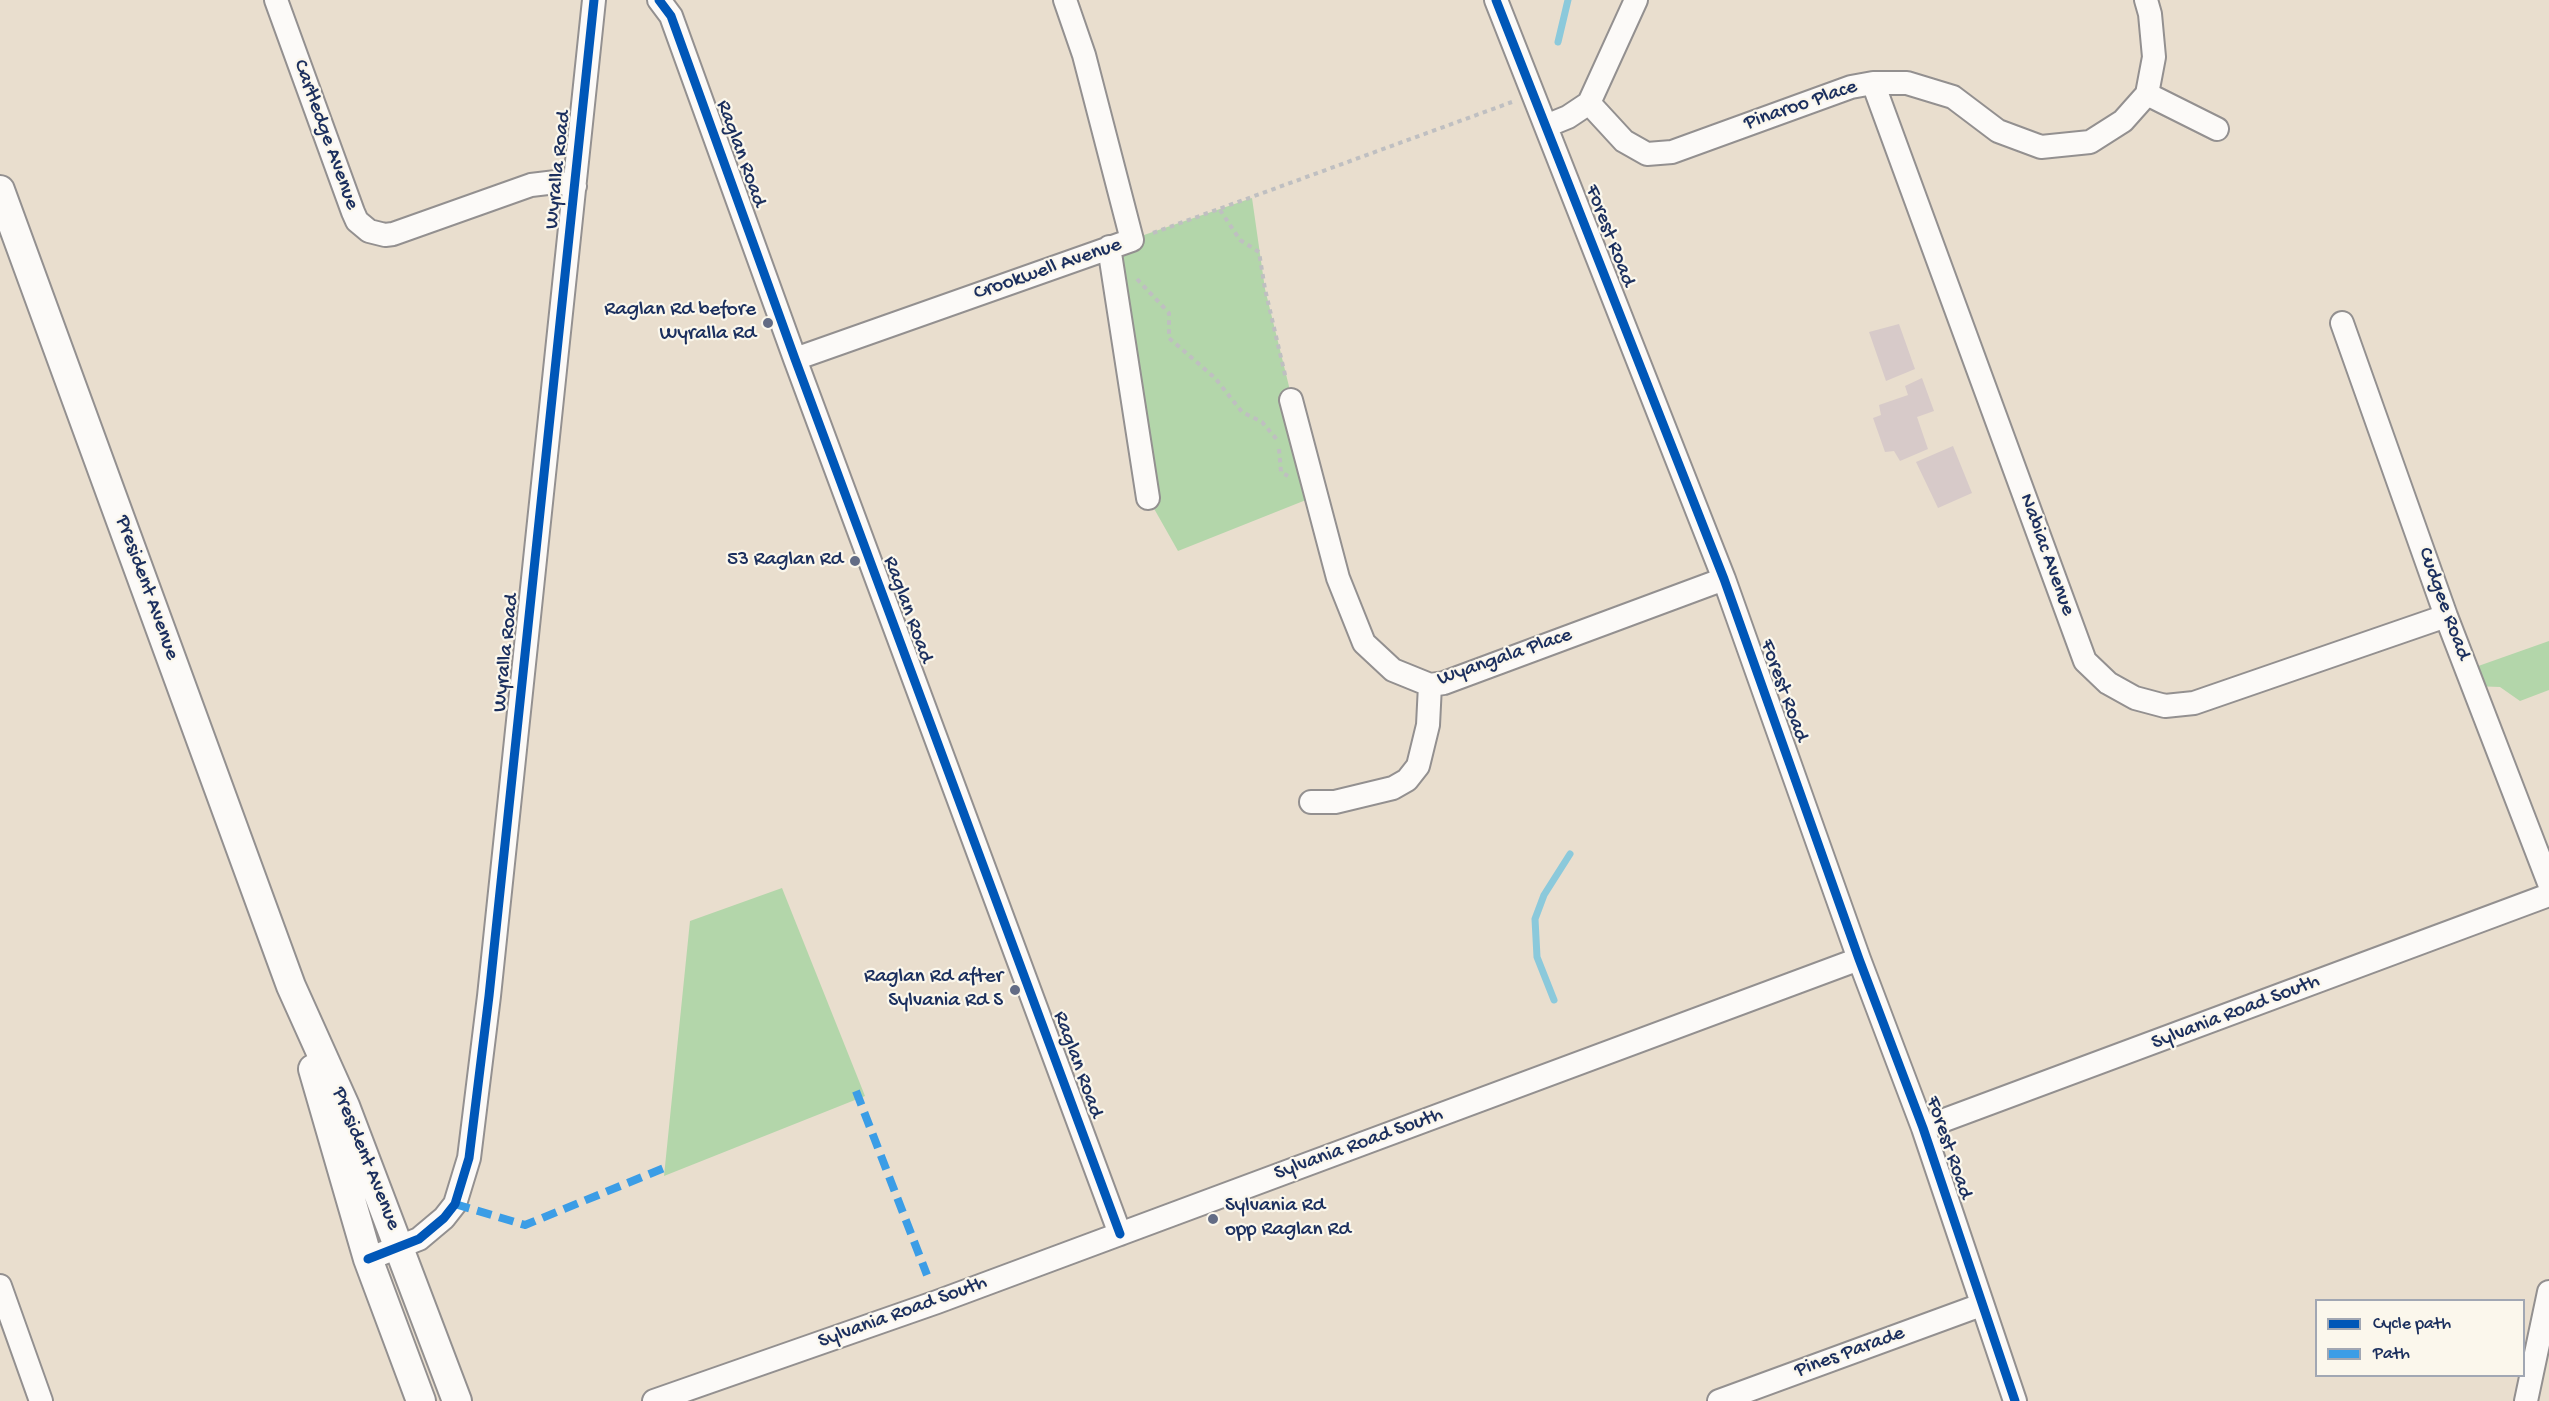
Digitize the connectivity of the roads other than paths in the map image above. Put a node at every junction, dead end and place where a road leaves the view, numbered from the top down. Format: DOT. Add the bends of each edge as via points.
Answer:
graph roads {
  1 [pos="276,0"];
  2 [pos="594,0"];
  3 [pos="658,0"];
  4 [pos="1065,0"];
  5 [pos="1496,0"];
  6 [pos="1636,0"];
  7 [pos="2146,0"];
  8 [pos="1873,83"];
  9 [pos="2147,94"];
  10 [pos="1589,103"];
  11 [pos="1546,126"];
  12 [pos="2217,129"];
  13 [pos="575,186"];
  14 [pos="0,190"];
  15 [pos="1109,247"];
  16 [pos="2342,323"];
  17 [pos="795,359"];
  18 [pos="1291,400"];
  19 [pos="1148,498"];
  20 [pos="1724,579"];
  21 [pos="2446,616"];
  22 [pos="1430,685"];
  23 [pos="1311,802"];
  24 [pos="2549,883"];
  25 [pos="2549,895"];
  26 [pos="1859,959"];
  27 [pos="291,986"];
  28 [pos="1923,1128"];
  29 [pos="1120,1234"];
  30 [pos="401,1247"];
  31 [pos="368,1258"];
  32 [pos="0,1286"];
  33 [pos="2549,1292"];
  34 [pos="1981,1305"];
  35 [pos="2546,1316"];
  36 [pos="41,1401"];
  37 [pos="421,1401"];
  38 [pos="457,1401"];
  39 [pos="654,1401"];
  40 [pos="1719,1401"];
  41 [pos="2015,1401"];
  42 [pos="2526,1401"];
  1 -- 13 [label="street, Cartledge Avenue" via="353,212 369,231 393,234 531,185 556,182"];
  2 -- 13 [label="street, Wyralla Road"];
  3 -- 17 [label="street, Raglan Road" via="671,16"];
  4 -- 15 [label="street, Crookwell Avenue" via="1084,55 1132,240"];
  5 -- 11 [label="street, Forest Road"];
  6 -- 10 [label="street"];
  7 -- 9 [label="street" via="2154,57"];
  8 -- 9 [label="street, Pinaroo Place" via="1907,83 1953,97 1998,131 2041,147 2090,142 2123,121"];
  8 -- 10 [label="street, Pinaroo Place" via="1851,87 1672,152 1647,154 1624,141"];
  8 -- 21 [label="street, Nabiac Avenue" via="2085,661 2108,683 2135,698 2165,706 2194,703"];
  9 -- 12 [label="street"];
  10 -- 11 [label="street"];
  11 -- 20 [label="street, Forest Road"];
  13 -- 30 [label="street, Wyralla Road" via="469,1158 455,1204 433,1228"];
  14 -- 27 [label="main road, President Avenue"];
  15 -- 17 [label="street, Crookwell Avenue"];
  15 -- 19 [label="street"];
  16 -- 21 [label="street, Cudgee Road"];
  17 -- 29 [label="street, Raglan Road"];
  18 -- 22 [label="street, Wyangala Place" via="1338,578 1364,643 1393,670"];
  20 -- 22 [label="street, Wyangala Place"];
  20 -- 26 [label="street, Forest Road"];
  21 -- 24 [label="street, Cudgee Road"];
  22 -- 23 [label="street" via="1426,735 1418,766 1407,780 1393,788 1335,802"];
  25 -- 28 [label="street, Sylvania Road South"];
  26 -- 28 [label="street, Forest Road"];
  26 -- 29 [label="street, Sylvania Road South"];
  27 -- 30 [label="main road, President Avenue" via="345,1106"];
  27 -- 31 [label="main road, President Avenue"];
  28 -- 34 [label="street, Forest Road"];
  29 -- 39 [label="street, Sylvania Road South"];
  30 -- 31 [label="street, Wyralla Road"];
  30 -- 38 [label="main road, President Avenue"];
  31 -- 37 [label="main road, President Avenue"];
  32 -- 36 [label="street"];
  33 -- 35 [label="street"];
  34 -- 40 [label="street, Pines Parade"];
  34 -- 41 [label="street, Forest Road"];
  35 -- 42 [label="street"];
}
